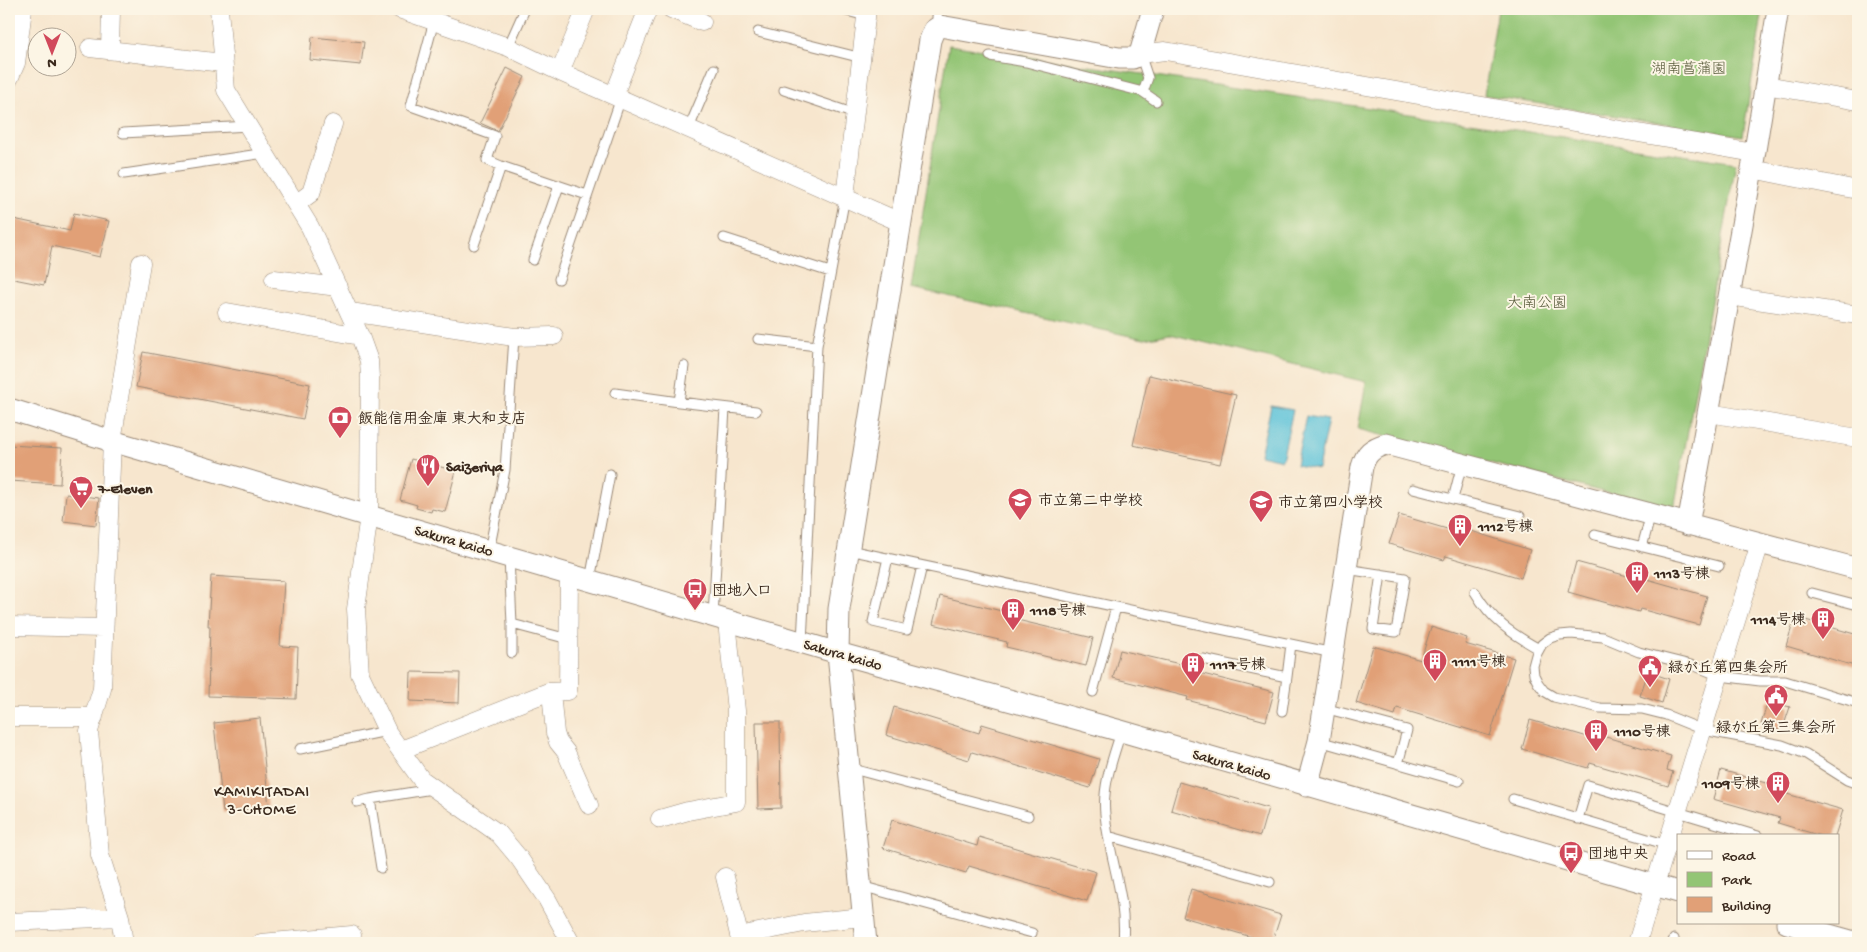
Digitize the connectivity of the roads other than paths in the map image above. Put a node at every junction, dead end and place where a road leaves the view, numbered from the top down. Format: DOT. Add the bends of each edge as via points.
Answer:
graph roads {
  1 [pos="23,9"];
  2 [pos="111,9"];
  3 [pos="219,9"];
  4 [pos="398,9"];
  5 [pos="525,9"];
  6 [pos="586,9"];
  7 [pos="648,9"];
  8 [pos="671,9"];
  9 [pos="839,9"];
  10 [pos="1153,9"];
  11 [pos="1778,9"];
  12 [pos="867,12"];
  13 [pos="939,18"];
  14 [pos="434,21"];
  15 [pos="702,22"];
  16 [pos="758,32"];
  17 [pos="508,47"];
  18 [pos="90,48"];
  19 [pos="110,50"];
  20 [pos="1140,54"];
  21 [pos="990,56"];
  22 [pos="862,58"];
  23 [pos="223,63"];
  24 [pos="714,69"];
  25 [pos="560,72"];
  26 [pos="9,78"];
  27 [pos="1765,85"];
  28 [pos="784,90"];
  29 [pos="1143,92"];
  30 [pos="617,96"];
  31 [pos="1156,101"];
  32 [pos="1858,102"];
  33 [pos="855,114"];
  34 [pos="333,124"];
  35 [pos="249,126"];
  36 [pos="689,128"];
  37 [pos="122,133"];
  38 [pos="265,153"];
  39 [pos="1753,161"];
  40 [pos="501,166"];
  41 [pos="124,174"];
  42 [pos="559,186"];
  43 [pos="1858,190"];
  44 [pos="587,196"];
  45 [pos="845,197"];
  46 [pos="296,204"];
  47 [pos="902,223"];
  48 [pos="724,238"];
  49 [pos="474,245"];
  50 [pos="532,260"];
  51 [pos="141,264"];
  52 [pos="830,272"];
  53 [pos="274,278"];
  54 [pos="559,279"];
  55 [pos="338,287"];
  56 [pos="1729,296"];
  57 [pos="227,312"];
  58 [pos="350,312"];
  59 [pos="1858,315"];
  60 [pos="360,336"];
  61 [pos="554,336"];
  62 [pos="514,337"];
  63 [pos="758,339"];
  64 [pos="817,346"];
  65 [pos="684,366"];
  66 [pos="615,393"];
  67 [pos="679,402"];
  68 [pos="725,408"];
  69 [pos="9,410"];
  70 [pos="756,411"];
  71 [pos="1709,413"];
  72 [pos="1858,438"];
  73 [pos="112,441"];
  74 [pos="1462,464"];
  75 [pos="610,474"];
  76 [pos="1413,489"];
  77 [pos="1453,499"];
  78 [pos="1650,514"];
  79 [pos="369,515"];
  80 [pos="1520,516"];
  81 [pos="1688,525"];
  82 [pos="1595,535"];
  83 [pos="1760,543"];
  84 [pos="1642,547"];
  85 [pos="847,550"];
  86 [pos="499,554"];
  87 [pos="888,558"];
  88 [pos="922,566"];
  89 [pos="1719,566"];
  90 [pos="1346,569"];
  91 [pos="1858,569"];
  92 [pos="570,574"];
  93 [pos="1381,574"];
  94 [pos="590,580"];
  95 [pos="1475,592"];
  96 [pos="1812,593"];
  97 [pos="1858,605"];
  98 [pos="1116,607"];
  99 [pos="720,619"];
  100 [pos="512,624"];
  101 [pos="9,626"];
  102 [pos="104,628"];
  103 [pos="568,639"];
  104 [pos="802,642"];
  105 [pos="1291,644"];
  106 [pos="1539,649"];
  107 [pos="512,653"];
  108 [pos="838,653"];
  109 [pos="1333,653"];
  110 [pos="1203,659"];
  111 [pos="1720,676"];
  112 [pos="1287,677"];
  113 [pos="551,692"];
  114 [pos="1093,692"];
  115 [pos="1858,703"];
  116 [pos="1324,708"];
  117 [pos="1282,711"];
  118 [pos="9,716"];
  119 [pos="94,717"];
  120 [pos="1704,730"];
  121 [pos="387,731"];
  122 [pos="1121,732"];
  123 [pos="1319,741"];
  124 [pos="300,749"];
  125 [pos="401,750"];
  126 [pos="1398,764"];
  127 [pos="849,768"];
  128 [pos="1459,781"];
  129 [pos="1858,784"];
  130 [pos="1307,786"];
  131 [pos="434,788"];
  132 [pos="370,800"];
  133 [pos="1513,800"];
  134 [pos="357,802"];
  135 [pos="589,805"];
  136 [pos="1678,811"];
  137 [pos="1028,816"];
  138 [pos="660,819"];
  139 [pos="1578,819"];
  140 [pos="1752,834"];
  141 [pos="1108,836"];
  142 [pos="1673,847"];
  143 [pos="381,868"];
  144 [pos="725,877"];
  145 [pos="1270,882"];
  146 [pos="860,886"];
  147 [pos="1655,886"];
  148 [pos="1677,892"];
  149 [pos="120,917"];
  150 [pos="863,917"];
  151 [pos="9,922"];
  152 [pos="1792,924"];
  153 [pos="1032,933"];
  154 [pos="352,935"];
  155 [pos="740,940"];
  156 [pos="124,943"];
  157 [pos="261,943"];
  158 [pos="571,943"];
  159 [pos="866,943"];
  160 [pos="1122,943"];
  161 [pos="1637,943"];
  162 [pos="1858,943"];
  1 -- 26 [label="street" via="16,63"];
  2 -- 19 [label="street"];
  3 -- 23 [label="street"];
  4 -- 14 [label="street"];
  5 -- 17 [label="lane"];
  6 -- 25 [label="street"];
  7 -- 30 [label="street"];
  8 -- 15 [label="street"];
  9 -- 12 [label="lane"];
  10 -- 20 [label="street"];
  11 -- 27 [label="street"];
  12 -- 22 [label="street"];
  13 -- 20 [label="street" via="1119,58 1133,58"];
  13 -- 47 [label="street" via="928,46"];
  14 -- 17 [label="street"];
  14 -- 40 [label="lane" via="411,106 495,136 487,160"];
  16 -- 22 [label="lane"];
  17 -- 25 [label="street"];
  18 -- 19 [label="street"];
  19 -- 23 [label="street"];
  20 -- 29 [label="lane" via="1148,78"];
  20 -- 39 [label="street" via="1165,51"];
  21 -- 29 [label="lane"];
  22 -- 33 [label="street"];
  23 -- 35 [label="street" via="226,90"];
  24 -- 36 [label="lane"];
  25 -- 30 [label="street"];
  27 -- 32 [label="street"];
  27 -- 39 [label="street"];
  28 -- 33 [label="lane"];
  29 -- 31 [label="lane"];
  30 -- 36 [label="street"];
  30 -- 44 [label="lane"];
  33 -- 45 [label="street"];
  34 -- 46 [label="street" via="311,193"];
  35 -- 37 [label="lane"];
  35 -- 38 [label="street"];
  36 -- 45 [label="street"];
  38 -- 41 [label="lane"];
  38 -- 46 [label="street"];
  39 -- 43 [label="street"];
  39 -- 56 [label="street"];
  40 -- 42 [label="lane"];
  40 -- 49 [label="lane"];
  42 -- 44 [label="lane"];
  42 -- 50 [label="lane"];
  44 -- 54 [label="lane"];
  45 -- 47 [label="street"];
  45 -- 52 [label="lane"];
  46 -- 55 [label="street"];
  47 -- 85 [label="street"];
  48 -- 52 [label="lane"];
  51 -- 73 [label="street"];
  52 -- 64 [label="lane"];
  53 -- 55 [label="street"];
  55 -- 58 [label="street"];
  56 -- 59 [label="street"];
  56 -- 71 [label="street"];
  57 -- 60 [label="street"];
  58 -- 60 [label="street"];
  58 -- 62 [label="street"];
  60 -- 79 [label="street" via="369,361 370,378"];
  61 -- 62 [label="street"];
  62 -- 86 [label="lane"];
  63 -- 64 [label="lane"];
  64 -- 104 [label="lane"];
  65 -- 67 [label="lane"];
  66 -- 67 [label="lane"];
  67 -- 68 [label="lane"];
  68 -- 70 [label="lane"];
  68 -- 99 [label="lane"];
  69 -- 73 [label="street, Sakura kaido"];
  71 -- 72 [label="street"];
  71 -- 81 [label="street"];
  73 -- 79 [label="street, Sakura kaido"];
  73 -- 102 [label="street"];
  74 -- 77 [label="lane"];
  74 -- 78 [label="street"];
  74 -- 90 [label="street" via="1386,444 1370,451 1362,467"];
  75 -- 94 [label="lane"];
  76 -- 77 [label="lane"];
  77 -- 80 [label="lane"];
  78 -- 81 [label="street"];
  78 -- 84 [label="lane"];
  79 -- 86 [label="street, Sakura kaido"];
  79 -- 121 [label="street" via="356,609 360,674"];
  81 -- 83 [label="street"];
  82 -- 84 [label="lane"];
  83 -- 91 [label="street"];
  83 -- 111 [label="street"];
  84 -- 89 [label="lane"];
  85 -- 87 [label="lane"];
  85 -- 108 [label="street" via="839,609"];
  86 -- 92 [label="street, Sakura kaido"];
  86 -- 100 [label="lane"];
  87 -- 88 [label="lane"];
  87 -- 88 [label="lane" via="873,622 907,630"];
  88 -- 98 [label="lane"];
  90 -- 93 [label="lane"];
  90 -- 109 [label="street"];
  92 -- 94 [label="street, Sakura kaido"];
  92 -- 103 [label="street"];
  93 -- 93 [label="lane" via="1373,629 1396,632 1405,578"];
  94 -- 99 [label="street, Sakura kaido"];
  95 -- 106 [label="lane" via="1497,622"];
  96 -- 97 [label="lane"];
  98 -- 105 [label="lane"];
  98 -- 114 [label="lane"];
  99 -- 104 [label="street, Sakura kaido"];
  99 -- 138 [label="street" via="736,711 736,802"];
  100 -- 103 [label="lane"];
  100 -- 107 [label="lane"];
  101 -- 102 [label="street"];
  102 -- 119 [label="street" via="102,688"];
  103 -- 113 [label="street" via="568,691"];
  104 -- 108 [label="street, Sakura kaido"];
  105 -- 109 [label="lane"];
  105 -- 112 [label="lane"];
  106 -- 111 [label="lane" via="1550,638 1560,635 1603,637 1639,652"];
  106 -- 120 [label="lane" via="1533,666 1534,675 1544,691 1554,697 1600,708 1642,709"];
  108 -- 122 [label="street, Sakura kaido"];
  108 -- 127 [label="street"];
  109 -- 116 [label="street"];
  110 -- 112 [label="lane"];
  111 -- 115 [label="lane" via="1785,681"];
  111 -- 120 [label="street"];
  112 -- 117 [label="lane"];
  113 -- 125 [label="street"];
  113 -- 135 [label="street" via="558,742 566,752"];
  116 -- 123 [label="street"];
  116 -- 126 [label="lane" via="1406,730"];
  118 -- 119 [label="street"];
  119 -- 149 [label="street" via="90,731 100,855"];
  120 -- 129 [label="lane" via="1782,745 1806,754"];
  120 -- 136 [label="street"];
  121 -- 124 [label="lane"];
  121 -- 125 [label="street"];
  122 -- 130 [label="street, Sakura kaido"];
  122 -- 141 [label="lane" via="1106,787 1104,814"];
  123 -- 126 [label="lane"];
  123 -- 130 [label="street"];
  125 -- 131 [label="street" via="421,779"];
  126 -- 128 [label="lane"];
  127 -- 137 [label="lane"];
  127 -- 146 [label="street"];
  130 -- 147 [label="street, Sakura kaido"];
  131 -- 132 [label="lane"];
  131 -- 158 [label="street" via="499,834 547,898"];
  132 -- 134 [label="lane"];
  132 -- 143 [label="lane"];
  133 -- 139 [label="lane"];
  136 -- 139 [label="lane" via="1588,785"];
  136 -- 140 [label="lane"];
  136 -- 142 [label="street"];
  139 -- 142 [label="lane"];
  141 -- 145 [label="lane"];
  141 -- 160 [label="lane" via="1123,907"];
  142 -- 147 [label="street"];
  144 -- 155 [label="street"];
  146 -- 150 [label="street"];
  146 -- 153 [label="lane"];
  147 -- 148 [label="street, Sakura kaido"];
  147 -- 161 [label="street"];
  149 -- 151 [label="street"];
  149 -- 156 [label="street"];
  150 -- 155 [label="street" via="804,923"];
  150 -- 159 [label="street"];
  152 -- 162 [label="street"];
  154 -- 157 [label="street"];
}
